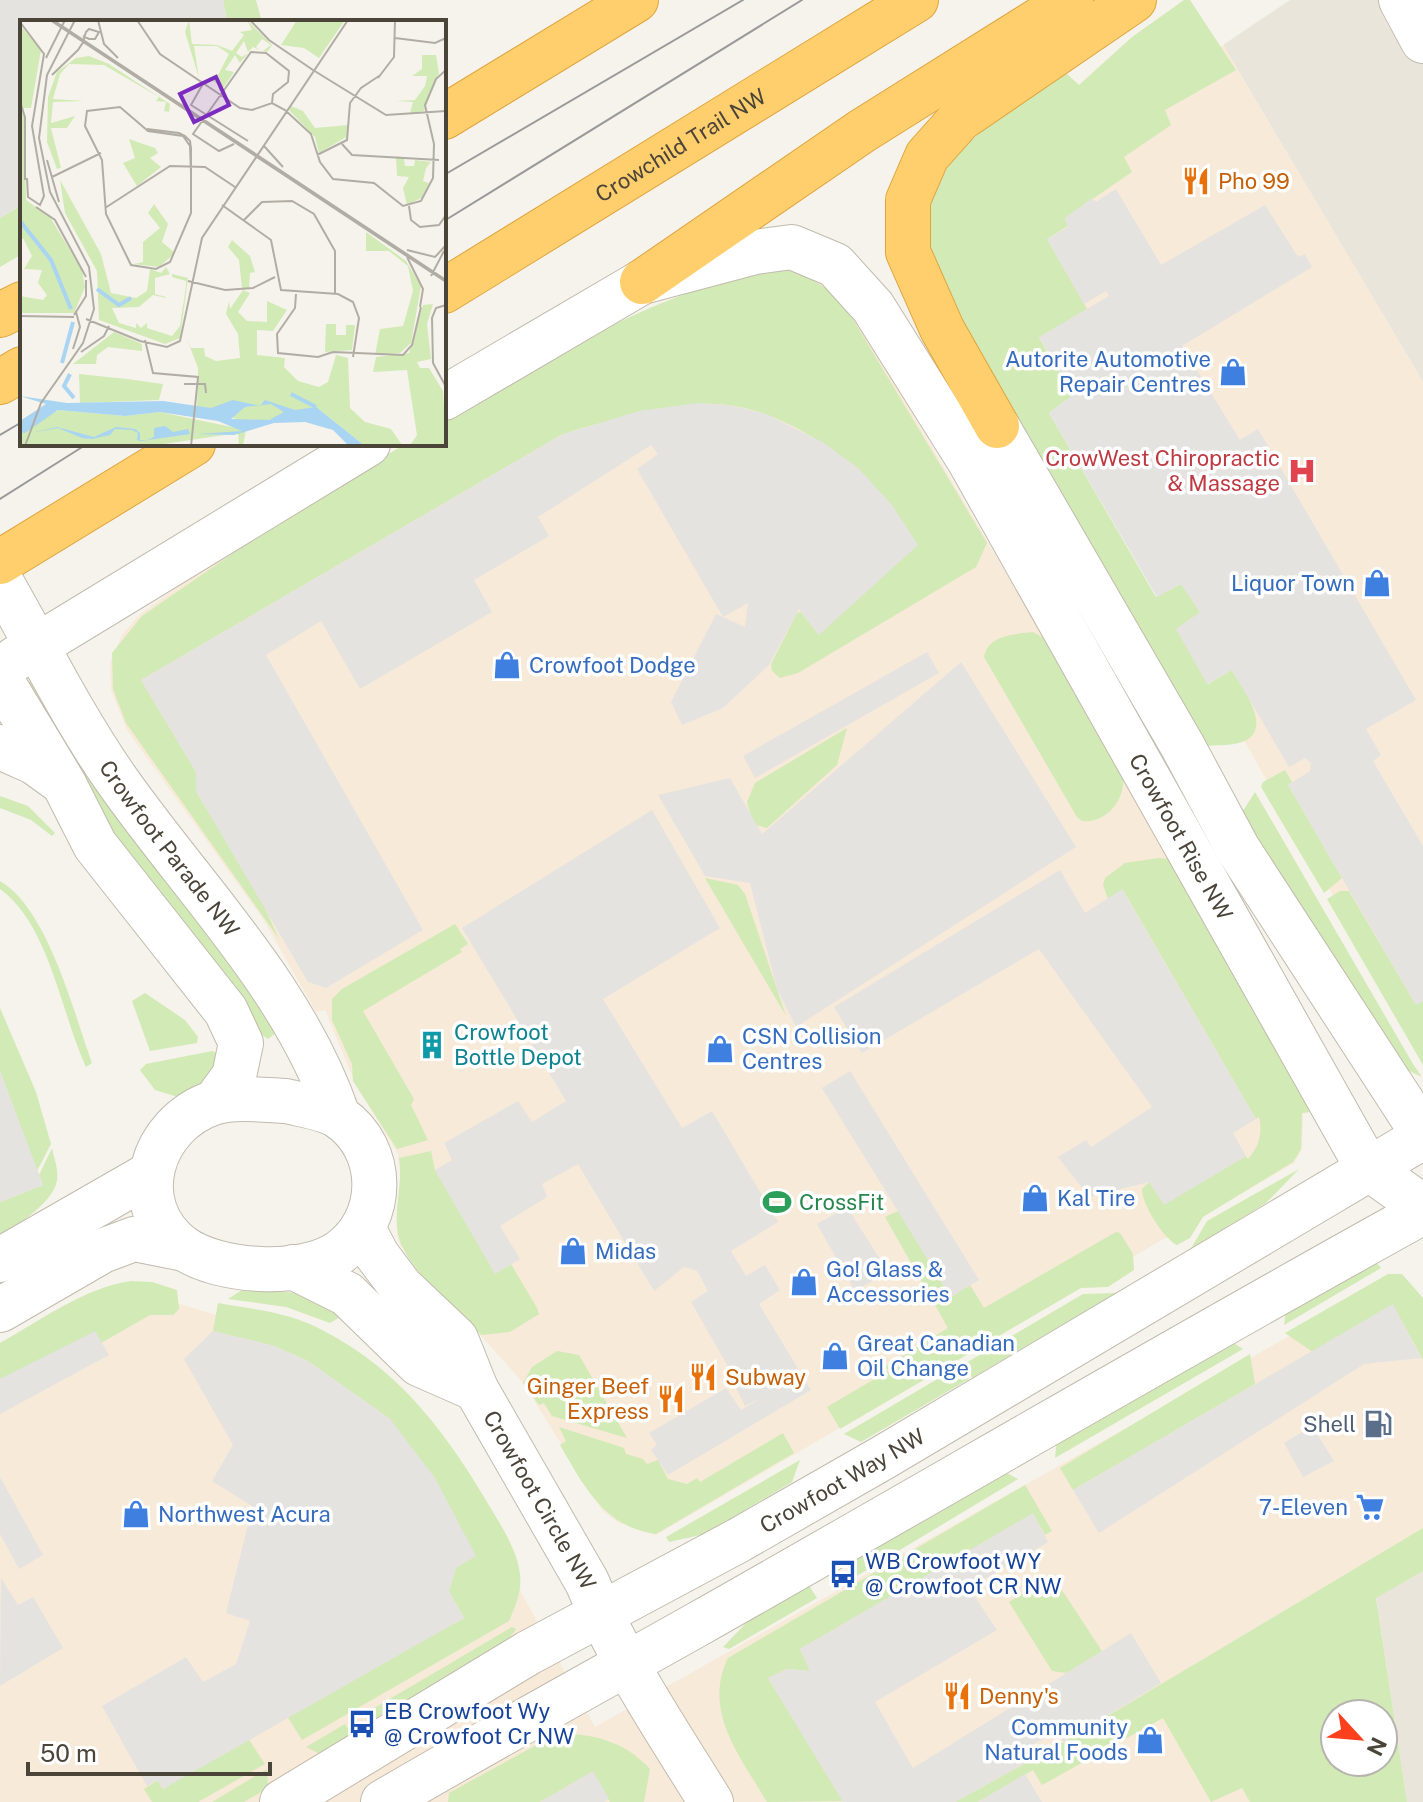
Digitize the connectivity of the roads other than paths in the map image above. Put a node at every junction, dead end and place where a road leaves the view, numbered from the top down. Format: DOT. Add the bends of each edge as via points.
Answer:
graph roads {
  1 [pos="636,0"];
  2 [pos="916,0"];
  3 [pos="1071,0"];
  4 [pos="1134,0"];
  5 [pos="1401,0"];
  6 [pos="1423,41"];
  7 [pos="446,116"];
  8 [pos="642,282"];
  9 [pos="446,290"];
  10 [pos="20,305"];
  11 [pos="0,315"];
  12 [pos="20,370"];
  13 [pos="0,382"];
  14 [pos="446,397"];
  15 [pos="979,437"];
  16 [pos="190,446"];
  17 [pos="365,446"];
  18 [pos="0,562"];
  19 [pos="0,580"];
  20 [pos="34,638"];
  21 [pos="0,669"];
  22 [pos="0,678"];
  23 [pos="0,747"];
  24 [pos="64,784"];
  25 [pos="215,1102"];
  26 [pos="338,1116"];
  27 [pos="1402,1148"];
  28 [pos="150,1174"];
  29 [pos="1423,1210"];
  30 [pos="363,1228"];
  31 [pos="184,1249"];
  32 [pos="0,1260"];
  33 [pos="293,1267"];
  34 [pos="0,1310"];
  35 [pos="476,1389"];
  36 [pos="600,1612"];
  37 [pos="627,1661"];
  38 [pos="282,1802"];
  39 [pos="383,1802"];
  40 [pos="711,1802"];
  1 -- 7 [label="highway"];
  2 -- 9 [label="highway, Crowchild Trail NW"];
  3 -- 8 [label="highway" via="862,131"];
  4 -- 15 [label="highway" via="960,119 927,156 908,200 908,252 942,329"];
  5 -- 6 [label="street"];
  8 -- 14 [label="street"];
  8 -- 15 [label="street" via="792,247 835,265"];
  10 -- 11 [label="highway"];
  12 -- 13 [label="highway"];
  15 -- 27 [label="street, Crowfoot Rise NW" via="1174,731"];
  15 -- 27 [label="street, Crowfoot Rise NW" via="1033,569"];
  16 -- 18 [label="highway"];
  17 -- 20 [label="street"];
  19 -- 20 [label="street, Crowfoot Parade NW"];
  20 -- 21 [label="street"];
  20 -- 26 [label="street, Crowfoot Parade NW" via="114,776 220,914 302,1035"];
  22 -- 24 [label="street"];
  23 -- 24 [label="street" via="34,762"];
  24 -- 25 [label="street" via="95,845 226,1011 241,1043 234,1076"];
  25 -- 26 [label="street" via="286,1101"];
  25 -- 28 [label="street" via="180,1121 160,1147"];
  26 -- 30 [label="street" via="365,1144 376,1176"];
  27 -- 29 [label="street, Crowfoot Rise NW"];
  27 -- 36 [label="street, Crowfoot Way NW" via="884,1457"];
  28 -- 31 [label="street" via="156,1216"];
  28 -- 32 [label="street"];
  29 -- 37 [label="street"];
  30 -- 33 [label="street" via="333,1255"];
  30 -- 35 [label="street, Crowfoot Circle NW" via="401,1287 456,1339"];
  31 -- 33 [label="street" via="244,1269"];
  31 -- 34 [label="street" via="134,1239 102,1251"];
  33 -- 35 [label="street, Crowfoot Circle NW" via="347,1294 419,1364"];
  35 -- 36 [label="street, Crowfoot Circle NW"];
  36 -- 37 [label="street, Crowfoot Circle NW"];
  36 -- 38 [label="street, Crowfoot Way NW"];
  37 -- 39 [label="street"];
  37 -- 40 [label="street, Crowfoot Circle NW"];
}
